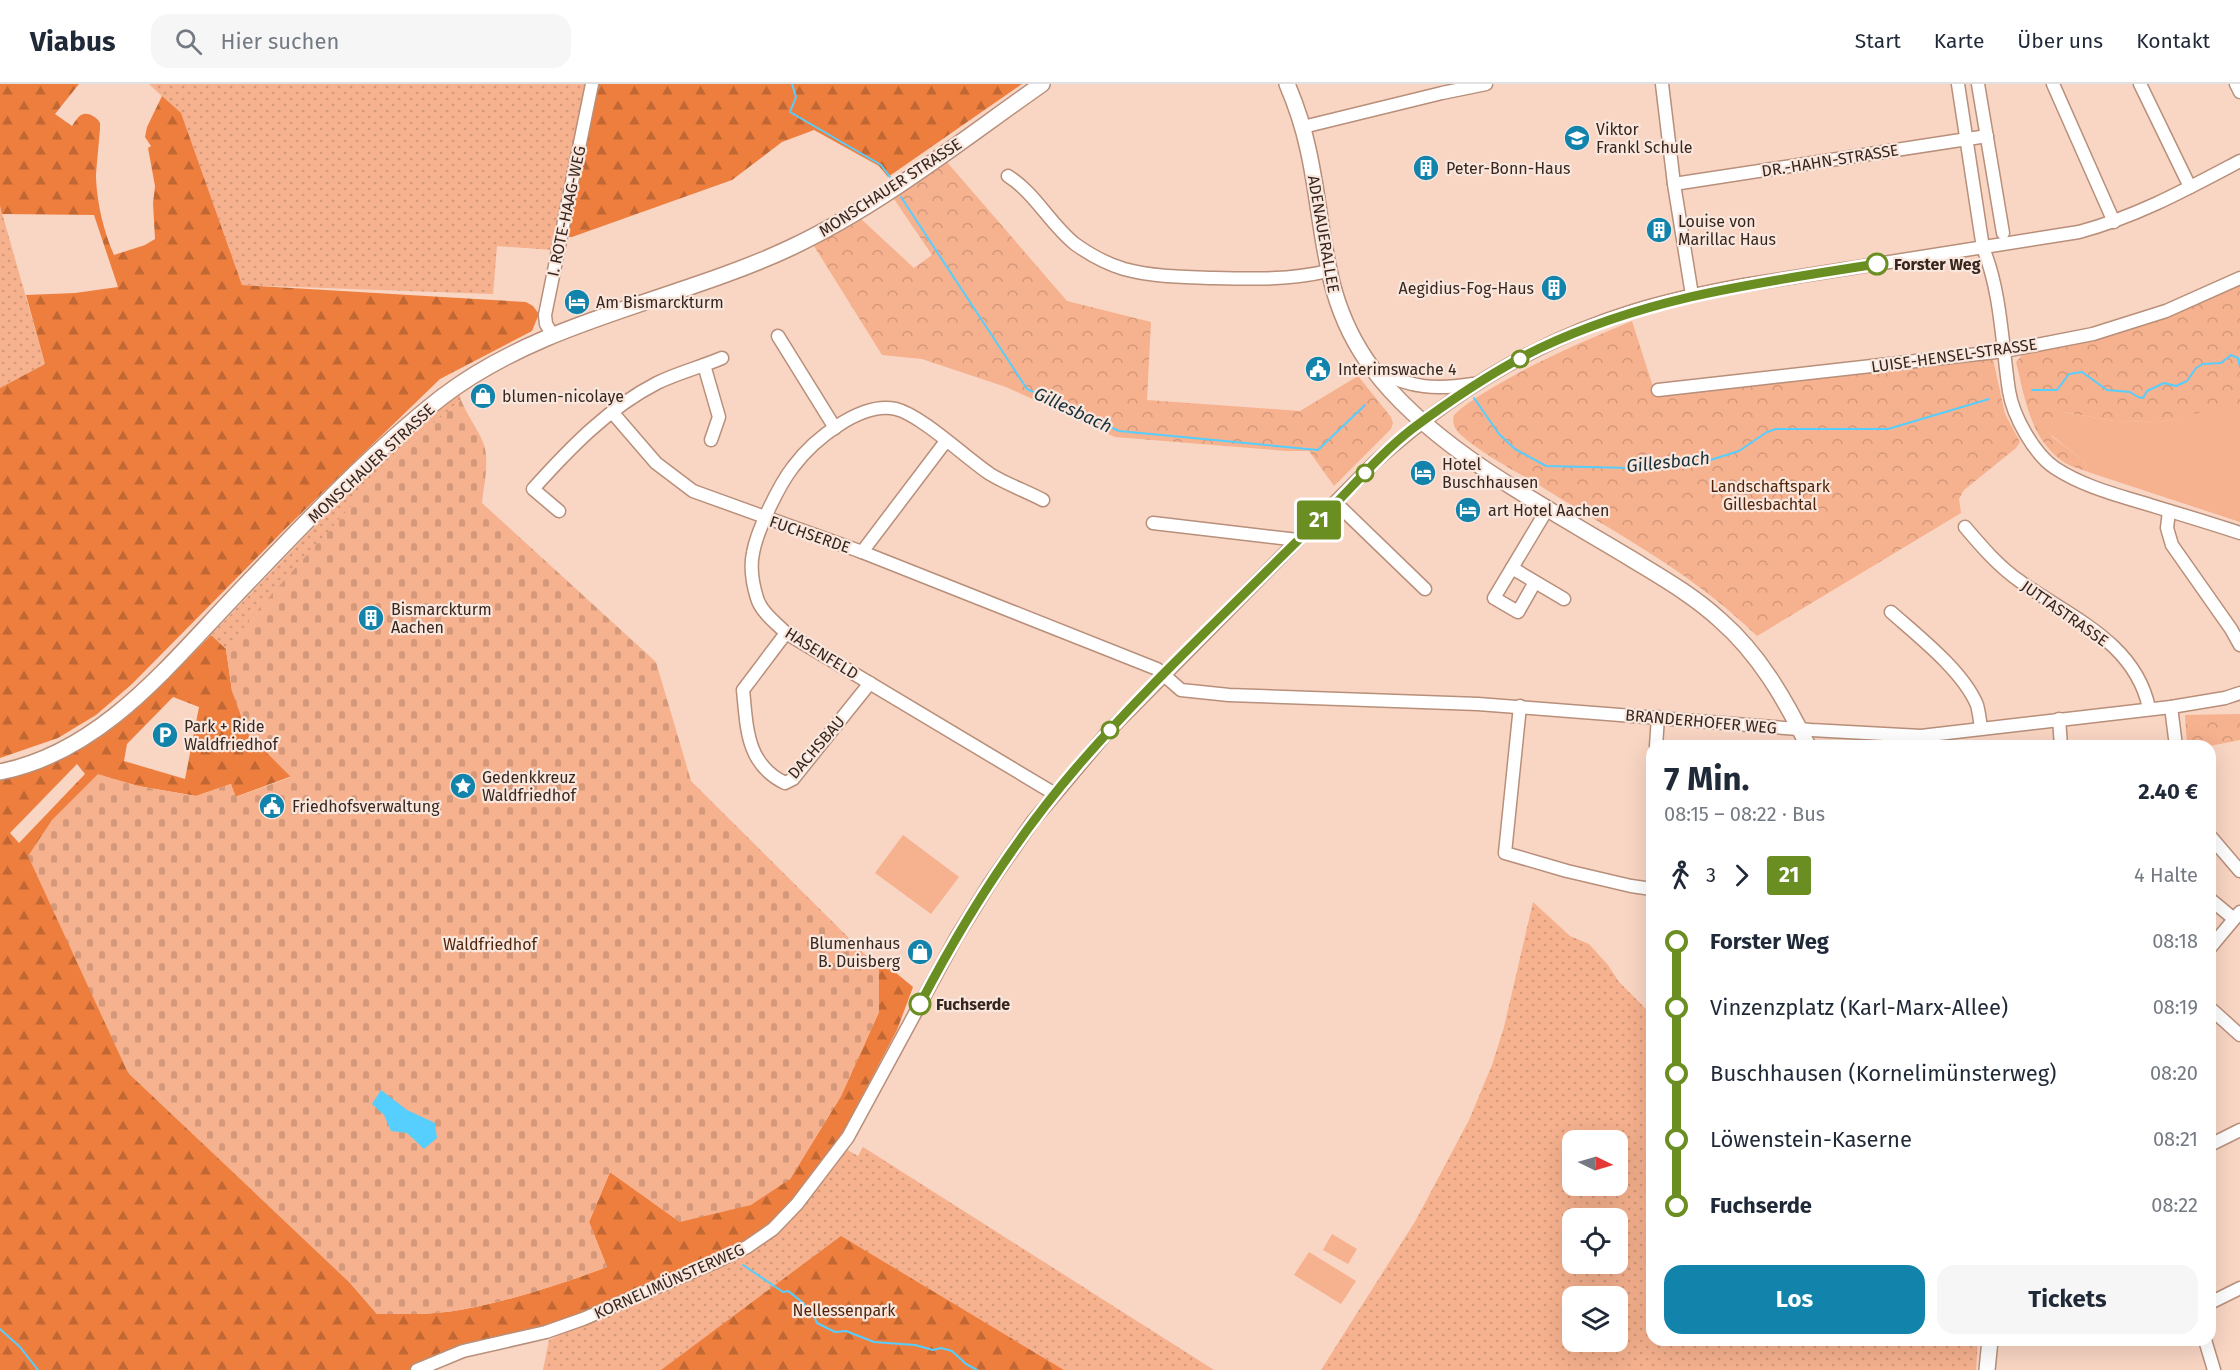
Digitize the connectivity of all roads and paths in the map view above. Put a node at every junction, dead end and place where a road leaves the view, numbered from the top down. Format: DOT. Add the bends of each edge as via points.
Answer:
graph roads {
  1 [pos="592,84"];
  2 [pos="1042,84"];
  3 [pos="1287,84"];
  4 [pos="1486,84"];
  5 [pos="1662,84"];
  6 [pos="1958,84"];
  7 [pos="1978,84"];
  8 [pos="2053,84"];
  9 [pos="2140,84"];
  10 [pos="2236,84"];
  11 [pos="2240,92"];
  12 [pos="1303,127"];
  13 [pos="1986,136"];
  14 [pos="1966,139"];
  15 [pos="2240,161"];
  16 [pos="1008,176"];
  17 [pos="1674,184"];
  18 [pos="2190,188"];
  19 [pos="1999,211"];
  20 [pos="1977,215"];
  21 [pos="2114,222"];
  22 [pos="2003,233"];
  23 [pos="1983,248"];
  24 [pos="1328,271"];
  25 [pos="2240,278"];
  26 [pos="1692,295"];
  27 [pos="553,336"];
  28 [pos="778,336"];
  29 [pos="2005,351"];
  30 [pos="722,358"];
  31 [pos="704,365"];
  32 [pos="1373,369"];
  33 [pos="1477,384"];
  34 [pos="1658,390"];
  35 [pos="612,412"];
  36 [pos="1423,422"];
  37 [pos="835,428"];
  38 [pos="711,440"];
  39 [pos="946,441"];
  40 [pos="1043,500"];
  41 [pos="1336,503"];
  42 [pos="1548,508"];
  43 [pos="559,511"];
  44 [pos="2169,511"];
  45 [pos="766,518"];
  46 [pos="1153,523"];
  47 [pos="1965,528"];
  48 [pos="2240,533"];
  49 [pos="1298,540"];
  50 [pos="862,552"];
  51 [pos="1512,568"];
  52 [pos="1535,582"];
  53 [pos="1425,589"];
  54 [pos="1564,599"];
  55 [pos="1891,612"];
  56 [pos="786,633"];
  57 [pos="2240,645"];
  58 [pos="1164,675"];
  59 [pos="870,683"];
  60 [pos="2240,693"];
  61 [pos="1520,706"];
  62 [pos="2171,707"];
  63 [pos="2149,708"];
  64 [pos="1658,717"];
  65 [pos="2059,719"];
  66 [pos="1982,728"];
  67 [pos="1800,729"];
  68 [pos="1656,740"];
  69 [pos="1805,740"];
  70 [pos="2061,740"];
  71 [pos="2175,740"];
  72 [pos="0,772"];
  73 [pos="1055,794"];
  74 [pos="2216,843"];
  75 [pos="2240,871"];
  76 [pos="1646,888"];
  77 [pos="2216,903"];
  78 [pos="2237,915"];
  79 [pos="2216,938"];
  80 [pos="2216,1013"];
  81 [pos="2240,1035"];
  82 [pos="2240,1130"];
  83 [pos="2216,1142"];
  84 [pos="2240,1288"];
  85 [pos="2216,1300"];
  86 [pos="1989,1346"];
  87 [pos="2207,1346"];
  88 [pos="417,1370"];
  89 [pos="1987,1370"];
  90 [pos="2214,1370"];
  1 -- 27 [label="street, I. ROTE-HAAG-WEG" via="545,315"];
  2 -- 27 [label="main road, MONSCHAUER STRASSE" via="846,219 792,247"];
  3 -- 12 [label="main road, ADENAUERALLEE"];
  4 -- 12 [label="street"];
  5 -- 17 [label="street"];
  6 -- 14 [label="street"];
  7 -- 13 [label="street"];
  8 -- 21 [label="street"];
  9 -- 18 [label="street"];
  10 -- 11 [label="street"];
  12 -- 24 [label="main road, ADENAUERALLEE"];
  13 -- 14 [label="street, DR.-HAHN-STRASSE"];
  13 -- 19 [label="street"];
  14 -- 17 [label="street, DR.-HAHN-STRASSE"];
  14 -- 20 [label="street"];
  15 -- 18 [label="street, KORNELIMÜNSTERWEG"];
  16 -- 24 [label="street" via="1020,183 1075,244 1122,268 1168,276 1274,279"];
  17 -- 26 [label="street"];
  18 -- 21 [label="street, KORNELIMÜNSTERWEG"];
  19 -- 20 [label="street"];
  19 -- 22 [label="street"];
  20 -- 23 [label="street"];
  21 -- 23 [label="street, KORNELIMÜNSTERWEG"];
  23 -- 26 [label="street, KORNELIMÜNSTERWEG"];
  23 -- 29 [label="street"];
  24 -- 32 [label="main road, ADENAUERALLEE" via="1345,323"];
  25 -- 29 [label="street, LUISE-HENSEL-STRASSE" via="2166,311 2093,333"];
  26 -- 33 [label="street, KORNELIMÜNSTERWEG" via="1632,311 1586,329 1538,349"];
  27 -- 72 [label="main road, MONSCHAUER STRASSE" via="460,385 394,438 120,712 62,750"];
  28 -- 37 [label="street"];
  29 -- 34 [label="street, LUISE-HENSEL-STRASSE"];
  29 -- 44 [label="street" via="2016,416 2053,467 2085,485"];
  30 -- 31 [label="street"];
  31 -- 35 [label="street" via="657,383"];
  31 -- 38 [label="street" via="719,417"];
  32 -- 33 [label="street" via="1423,387"];
  32 -- 36 [label="main road, ADENAUERALLEE"];
  33 -- 36 [label="street, KORNELIMÜNSTERWEG"];
  35 -- 43 [label="street" via="571,447 533,489"];
  35 -- 45 [label="street, FUCHSERDE" via="656,463 693,491"];
  36 -- 41 [label="street, KORNELIMÜNSTERWEG" via="1375,462"];
  36 -- 42 [label="main road, ADENAUERALLEE"];
  37 -- 39 [label="street, HASENFELD" via="876,409 896,409"];
  37 -- 45 [label="street, HASENFELD" via="794,465"];
  39 -- 40 [label="street, HASENFELD" via="991,475"];
  39 -- 50 [label="street"];
  41 -- 49 [label="street, KORNELIMÜNSTERWEG"];
  41 -- 53 [label="street"];
  42 -- 51 [label="street"];
  42 -- 67 [label="main road, ADENAUERALLEE" via="1677,587 1719,618 1769,675"];
  44 -- 48 [label="street"];
  44 -- 57 [label="street" via="2172,545"];
  45 -- 50 [label="street, FUCHSERDE"];
  45 -- 56 [label="street, HASENFELD" via="753,554 753,577 757,600"];
  46 -- 49 [label="street"];
  47 -- 63 [label="street, JUTTASTRASSE" via="2020,582 2120,652 2145,689"];
  49 -- 58 [label="street, KORNELIMÜNSTERWEG"];
  50 -- 58 [label="street, FUCHSERDE"];
  51 -- 52 [label="street"];
  51 -- 52 [label="street" via="1494,598 1518,612"];
  52 -- 54 [label="street"];
  55 -- 66 [label="street" via="1940,657 1968,690"];
  56 -- 59 [label="street, HASENFELD"];
  56 -- 59 [label="street, DACHSBAU" via="743,690 752,753 776,779 785,783 793,779"];
  58 -- 61 [label="street, BRANDERHOFER WEG" via="1187,692"];
  58 -- 73 [label="street, KORNELIMÜNSTERWEG"];
  59 -- 73 [label="street, HASENFELD"];
  60 -- 62 [label="street, BRANDERHOFER WEG"];
  61 -- 64 [label="street, BRANDERHOFER WEG"];
  61 -- 76 [label="street" via="1505,853"];
  62 -- 63 [label="street, BRANDERHOFER WEG"];
  62 -- 71 [label="street"];
  63 -- 65 [label="street, BRANDERHOFER WEG"];
  64 -- 67 [label="street, BRANDERHOFER WEG"];
  64 -- 68 [label="street"];
  65 -- 66 [label="street, BRANDERHOFER WEG"];
  65 -- 70 [label="street"];
  66 -- 67 [label="street, BRANDERHOFER WEG" via="1921,736"];
  67 -- 69 [label="main road, ADENAUERALLEE"];
  73 -- 88 [label="street, KORNELIMÜNSTERWEG" via="969,915 848,1137 773,1230 720,1260 583,1319 546,1332 462,1351"];
  74 -- 75 [label="street"];
  77 -- 78 [label="street"];
  78 -- 79 [label="street"];
  80 -- 81 [label="street"];
  82 -- 83 [label="street"];
  84 -- 85 [label="street"];
  86 -- 89 [label="main road"];
  87 -- 90 [label="street"];
}
